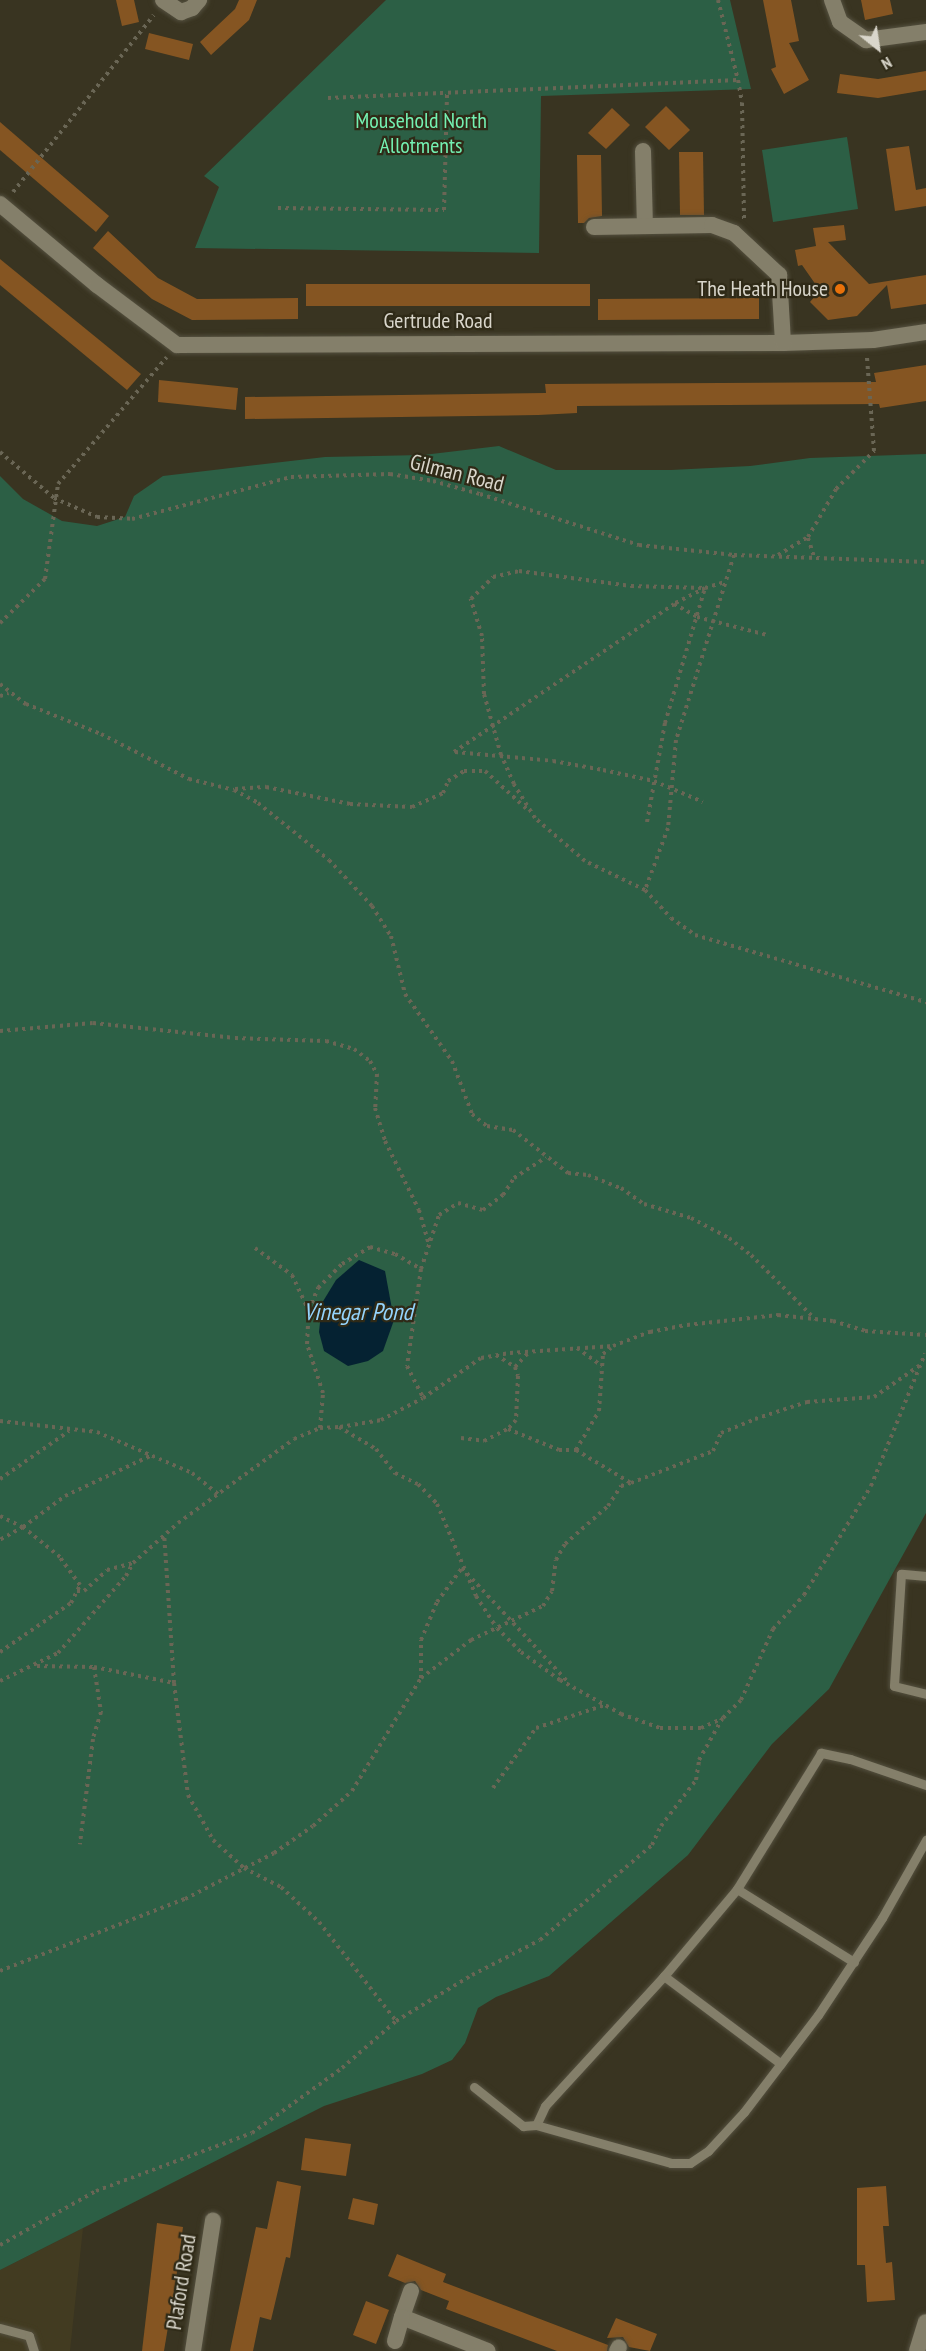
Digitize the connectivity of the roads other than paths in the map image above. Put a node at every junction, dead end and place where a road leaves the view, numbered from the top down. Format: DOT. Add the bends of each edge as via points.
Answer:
graph roads {
  1 [pos="199,0"];
  2 [pos="832,0"];
  3 [pos="167,4"];
  4 [pos="926,32"];
  5 [pos="643,151"];
  6 [pos="1,205"];
  7 [pos="645,226"];
  8 [pos="594,227"];
  9 [pos="926,332"];
  10 [pos="783,342"];
  11 [pos="926,1576"];
  12 [pos="926,1694"];
  13 [pos="926,1785"];
  14 [pos="926,1840"];
  15 [pos="736,1889"];
  16 [pos="854,1962"];
  17 [pos="664,1976"];
  18 [pos="781,2064"];
  19 [pos="474,2086"];
  20 [pos="536,2125"];
  21 [pos="213,2221"];
  22 [pos="411,2291"];
  23 [pos="402,2317"];
  24 [pos="926,2322"];
  25 [pos="0,2328"];
  26 [pos="394,2341"];
  27 [pos="34,2351"];
  28 [pos="193,2351"];
  29 [pos="488,2351"];
  30 [pos="917,2351"];
  1 -- 3 [label="street" via="181,12"];
  2 -- 4 [label="street" via="840,22 866,40"];
  5 -- 7 [label="street"];
  6 -- 10 [label="street, Gertrude Road" via="177,345"];
  7 -- 8 [label="street"];
  7 -- 10 [label="street" via="712,225 734,233 779,274"];
  9 -- 10 [label="street, Gertrude Road" via="865,340"];
  11 -- 12 [label="lane" via="901,1574 894,1686"];
  13 -- 15 [label="lane" via="821,1753"];
  14 -- 16 [label="lane"];
  15 -- 16 [label="lane"];
  15 -- 17 [label="lane"];
  16 -- 18 [label="lane"];
  17 -- 18 [label="lane"];
  17 -- 20 [label="lane" via="545,2106"];
  18 -- 20 [label="lane" via="708,2151 690,2163 671,2163"];
  19 -- 20 [label="lane" via="523,2126"];
  21 -- 28 [label="street, Plaford Road"];
  22 -- 23 [label="street"];
  23 -- 26 [label="street"];
  23 -- 29 [label="street"];
  24 -- 30 [label="street"];
  25 -- 27 [label="lane" via="29,2336"];
}
